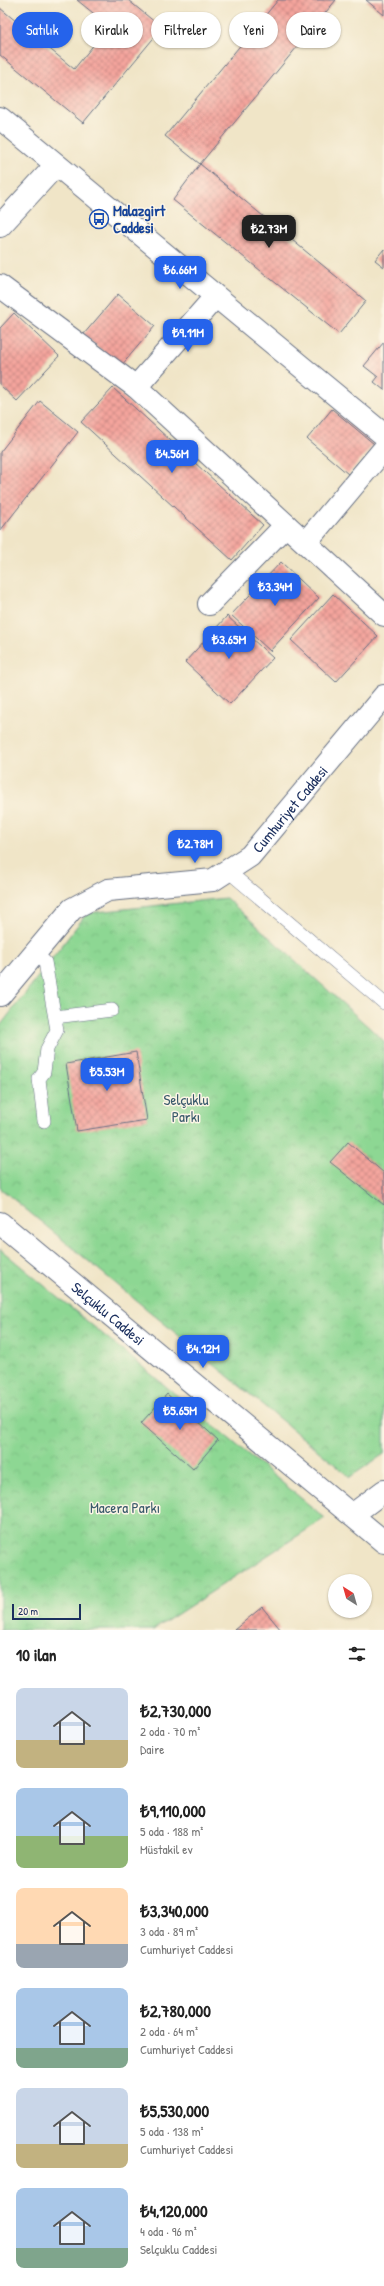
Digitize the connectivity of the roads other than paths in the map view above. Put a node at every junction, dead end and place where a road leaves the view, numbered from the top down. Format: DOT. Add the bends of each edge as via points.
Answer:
graph roads {
  1 [pos="0,118"];
  2 [pos="56,165"];
  3 [pos="0,226"];
  4 [pos="0,286"];
  5 [pos="215,297"];
  6 [pos="136,387"];
  7 [pos="384,435"];
  8 [pos="384,450"];
  9 [pos="286,524"];
  10 [pos="306,542"];
  11 [pos="209,604"];
  12 [pos="384,615"];
  13 [pos="384,696"];
  14 [pos="228,870"];
  15 [pos="35,953"];
  16 [pos="0,995"];
  17 [pos="384,1003"];
  18 [pos="112,1010"];
  19 [pos="55,1017"];
  20 [pos="44,1122"];
  21 [pos="0,1222"];
  22 [pos="384,1491"];
  23 [pos="352,1515"];
  24 [pos="384,1542"];
  1 -- 2 [label="street"];
  2 -- 3 [label="street"];
  2 -- 5 [label="street"];
  4 -- 6 [label="street"];
  5 -- 6 [label="street"];
  5 -- 7 [label="street"];
  6 -- 9 [label="street"];
  8 -- 10 [label="street"];
  9 -- 10 [label="street"];
  9 -- 11 [label="street"];
  10 -- 12 [label="street"];
  13 -- 14 [label="street, Cumhuriyet Caddesi" via="250,856"];
  14 -- 15 [label="street, Cumhuriyet Caddesi" via="214,880 108,890 72,909"];
  14 -- 17 [label="lane"];
  15 -- 16 [label="street, Cumhuriyet Caddesi"];
  15 -- 19 [label="lane" via="45,962"];
  18 -- 19 [label="lane"];
  19 -- 20 [label="lane" via="57,1030 47,1049 44,1072 39,1080"];
  21 -- 23 [label="street, Selçuklu Caddesi"];
  22 -- 23 [label="street"];
  23 -- 24 [label="street, Selçuklu Caddesi"];
}
